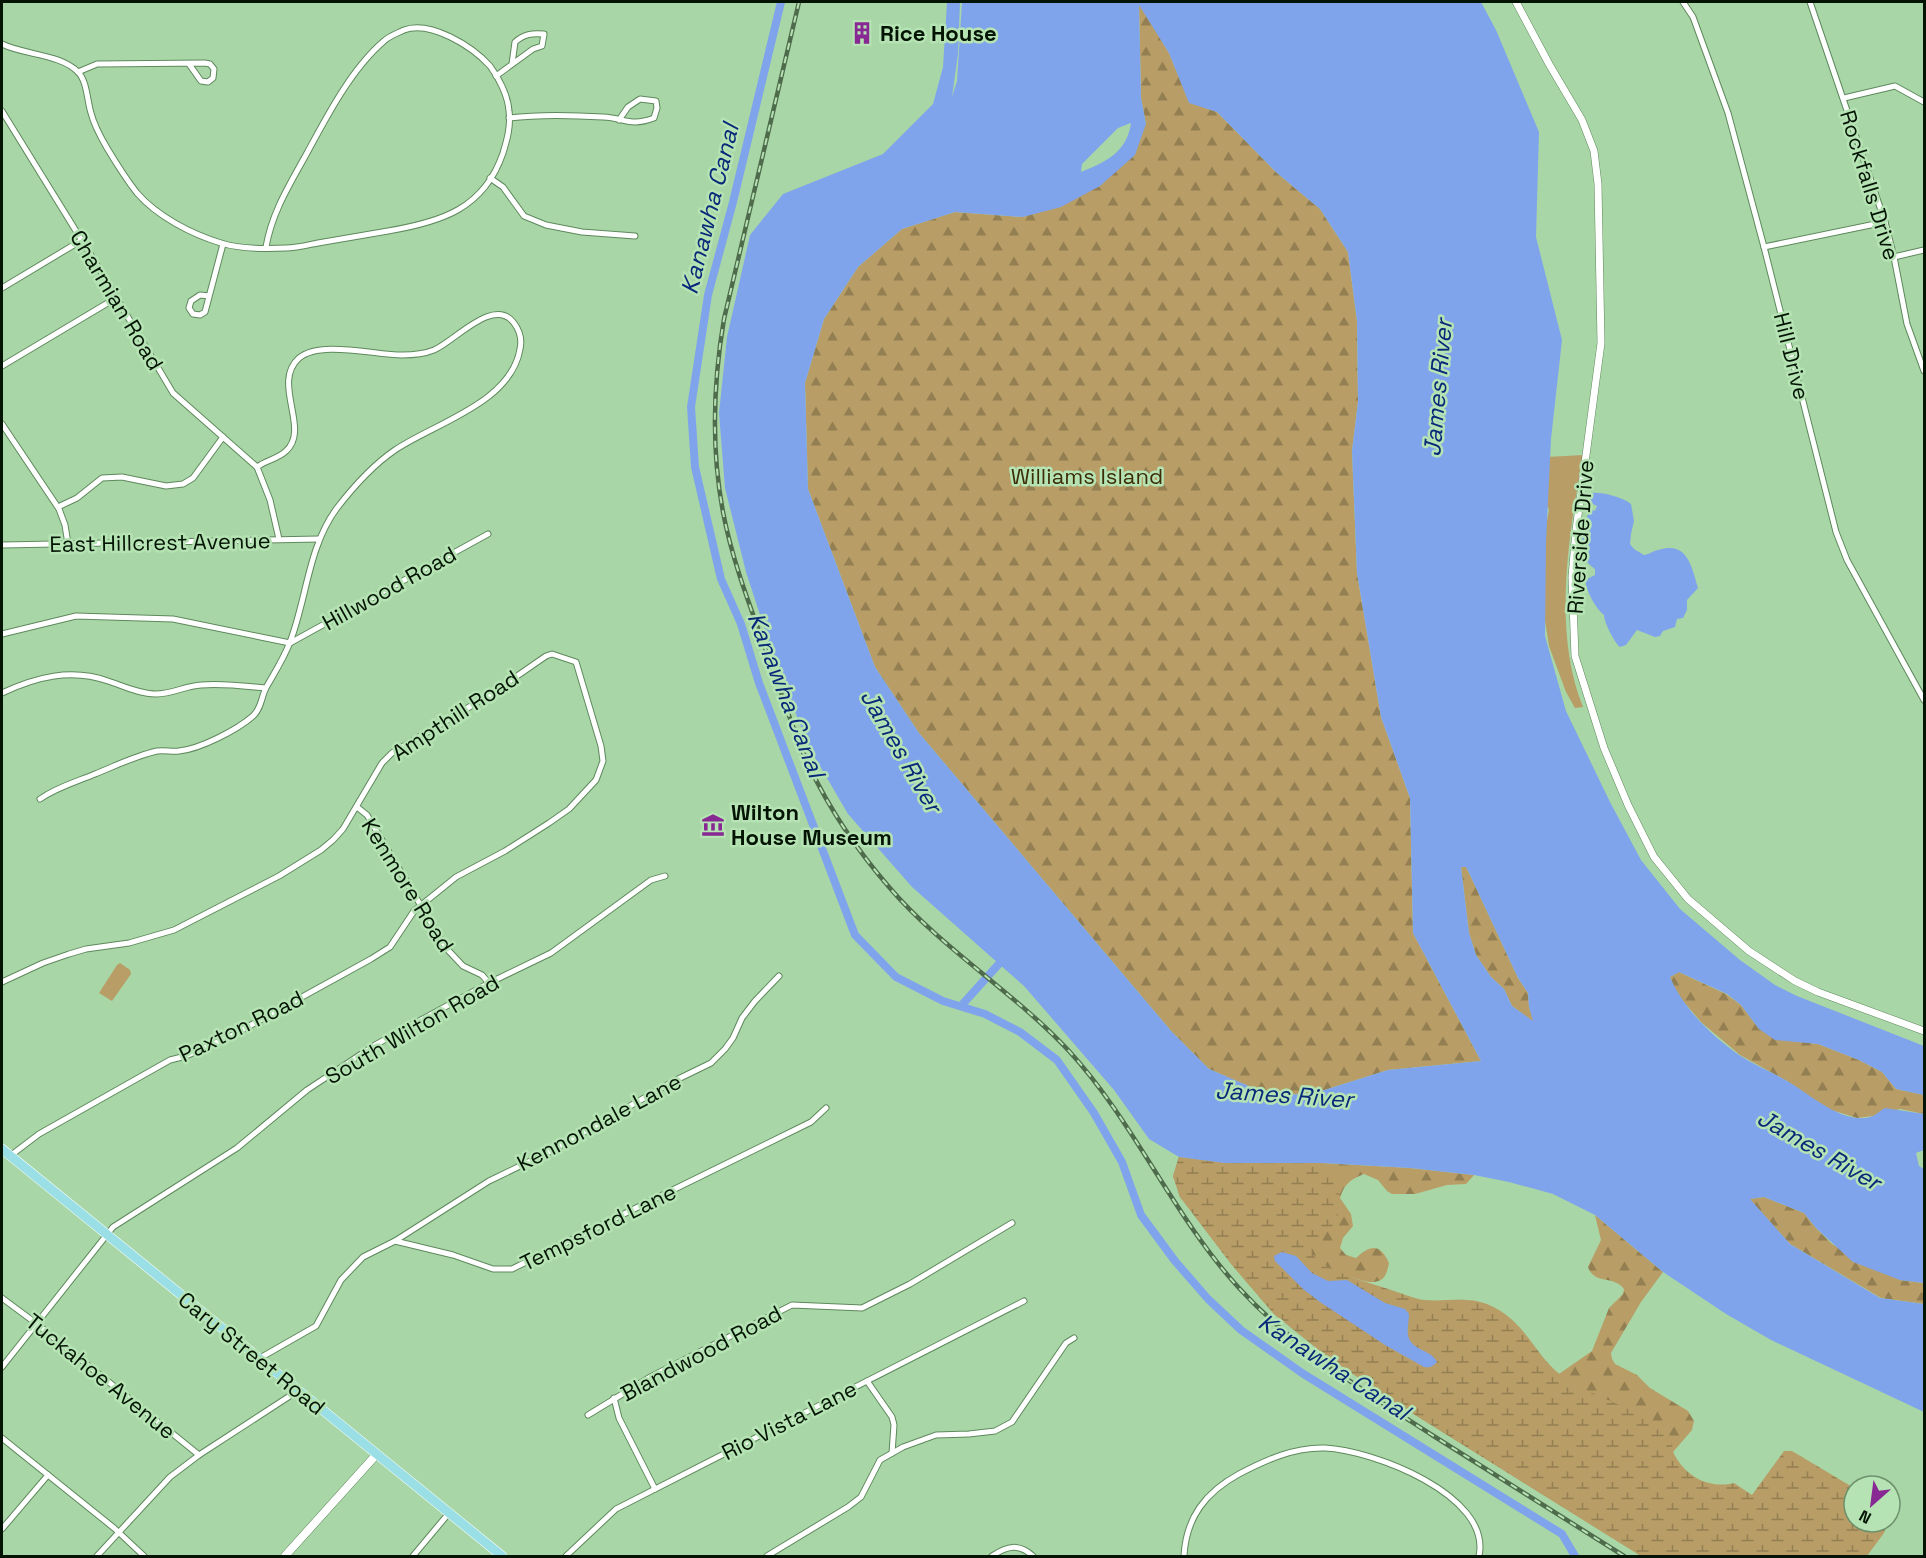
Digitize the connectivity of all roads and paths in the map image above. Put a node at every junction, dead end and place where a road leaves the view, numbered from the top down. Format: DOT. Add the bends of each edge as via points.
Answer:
graph roads {
  1 [pos="1516,2"];
  2 [pos="1683,2"];
  3 [pos="1810,2"];
  4 [pos="2,44"];
  5 [pos="189,64"];
  6 [pos="512,64"];
  7 [pos="78,72"];
  8 [pos="496,76"];
  9 [pos="1844,98"];
  10 [pos="1924,102"];
  11 [pos="2,111"];
  12 [pos="509,118"];
  13 [pos="619,120"];
  14 [pos="490,178"];
  15 [pos="1885,222"];
  16 [pos="635,236"];
  17 [pos="82,240"];
  18 [pos="223,244"];
  19 [pos="266,247"];
  20 [pos="1764,247"];
  21 [pos="1924,250"];
  22 [pos="1894,257"];
  23 [pos="2,288"];
  24 [pos="209,296"];
  25 [pos="116,298"];
  26 [pos="2,366"];
  27 [pos="1924,371"];
  28 [pos="2,424"];
  29 [pos="223,437"];
  30 [pos="257,467"];
  31 [pos="58,507"];
  32 [pos="488,534"];
  33 [pos="279,539"];
  34 [pos="319,539"];
  35 [pos="68,544"];
  36 [pos="2,545"];
  37 [pos="2,634"];
  38 [pos="290,643"];
  39 [pos="265,688"];
  40 [pos="2,693"];
  41 [pos="1924,700"];
  42 [pos="40,799"];
  43 [pos="357,807"];
  44 [pos="665,876"];
  45 [pos="456,877"];
  46 [pos="420,906"];
  47 [pos="779,976"];
  48 [pos="2,982"];
  49 [pos="489,983"];
  50 [pos="1924,1031"];
  51 [pos="826,1108"];
  52 [pos="2,1149"];
  53 [pos="10,1156"];
  54 [pos="1012,1223"];
  55 [pos="106,1235"];
  56 [pos="395,1241"];
  57 [pos="2,1298"];
  58 [pos="1023,1301"];
  59 [pos="37,1324"];
  60 [pos="1074,1338"];
  61 [pos="260,1358"];
  62 [pos="2,1367"];
  63 [pos="867,1381"];
  64 [pos="299,1390"];
  65 [pos="614,1398"];
  66 [pos="588,1415"];
  67 [pos="2,1438"];
  68 [pos="892,1453"];
  69 [pos="199,1455"];
  70 [pos="376,1455"];
  71 [pos="48,1475"];
  72 [pos="655,1489"];
  73 [pos="449,1513"];
  74 [pos="2,1529"];
  75 [pos="118,1533"];
  76 [pos="97,1557"];
  77 [pos="144,1557"];
  78 [pos="285,1557"];
  79 [pos="413,1557"];
  80 [pos="502,1557"];
  81 [pos="566,1557"];
  82 [pos="767,1557"];
  83 [pos="992,1557"];
  84 [pos="1033,1557"];
  85 [pos="1184,1557"];
  86 [pos="1479,1557"];
  1 -- 50 [label="street, Riverside Drive" via="1582,120 1593,151 1598,184 1601,343 1572,577 1575,656 1604,748 1654,857 1688,899 1749,951 1795,981"];
  2 -- 20 [label="street, Hill Drive" via="1693,17 1728,113"];
  3 -- 9 [label="street, Rockfalls Drive"];
  4 -- 7 [label="street" via="61,62"];
  5 -- 5 [label="street" via="210,64 215,70 213,78 201,81"];
  5 -- 7 [label="street" via="97,64"];
  6 -- 6 [label="street" via="542,46 544,34 532,33 515,42"];
  6 -- 8 [label="street"];
  7 -- 18 [label="street" via="96,129 138,194 175,222"];
  8 -- 12 [label="street" via="504,89"];
  8 -- 19 [label="street" via="468,46 447,35 421,27 385,39 336,100 279,204"];
  9 -- 10 [label="street" via="1894,86"];
  9 -- 15 [label="street, Rockfalls Drive"];
  11 -- 17 [label="street, Charmian Road"];
  12 -- 13 [label="street" via="558,114"];
  12 -- 14 [label="street" via="500,161"];
  13 -- 13 [label="street" via="641,123 654,118 656,101 640,99"];
  14 -- 16 [label="street" via="503,187 524,216 546,225"];
  14 -- 19 [label="street" via="465,207 423,225 288,248"];
  15 -- 20 [label="street"];
  15 -- 22 [label="street, Rockfalls Drive"];
  17 -- 23 [label="street"];
  17 -- 25 [label="street, Charmian Road"];
  18 -- 19 [label="street"];
  18 -- 24 [label="street"];
  20 -- 41 [label="street, Hill Drive" via="1836,532 1847,560"];
  21 -- 22 [label="street"];
  22 -- 27 [label="street, Rockfalls Drive" via="1907,324"];
  25 -- 26 [label="street"];
  25 -- 29 [label="street, Charmian Road" via="173,393"];
  28 -- 31 [label="street"];
  29 -- 30 [label="street, Charmian Road"];
  29 -- 31 [label="street" via="193,478 183,484 166,486 122,477 102,478"];
  30 -- 33 [label="street, Charmian Road"];
  30 -- 34 [label="street" via="287,451 293,441 290,373 310,351 426,353 489,316 505,315 513,322 521,342 518,362 503,382 477,404 379,462 340,504"];
  31 -- 35 [label="street"];
  32 -- 38 [label="street, Hillwood Road"];
  33 -- 34 [label="street, East Hillcrest Avenue"];
  33 -- 35 [label="street, East Hillcrest Avenue"];
  34 -- 38 [label="street"];
  35 -- 36 [label="street, East Hillcrest Avenue"];
  37 -- 38 [label="street" via="76,616 173,619"];
  38 -- 39 [label="street"];
  39 -- 40 [label="street" via="201,685 170,693 142,693 74,673 52,675"];
  39 -- 42 [label="street" via="254,715 230,731 194,748 158,751 125,761 52,790"];
  43 -- 45 [label="street, Ampthill Road" via="382,763 405,744 546,656 552,654 576,663 601,746 603,761 596,780 549,824"];
  43 -- 46 [label="street, Kenmore Road" via="367,815"];
  43 -- 48 [label="street, Ampthill Road" via="343,829 321,850 194,921 153,938 69,954"];
  44 -- 49 [label="street, South Wilton Road" via="651,880 551,953"];
  45 -- 46 [label="street, Paxton Road"];
  46 -- 49 [label="street, Kenmore Road" via="456,960"];
  46 -- 53 [label="street, Paxton Road" via="390,947 371,959 233,1035 170,1060 39,1134"];
  47 -- 56 [label="street, Kennondale Lane" via="755,1001 733,1038 711,1063 549,1152 489,1180"];
  49 -- 55 [label="street, South Wilton Road" via="327,1076 237,1148"];
  51 -- 56 [label="street, Tempsford Lane" via="811,1122 512,1269 493,1269"];
  52 -- 53 [label="main road, Cary Street Road"];
  53 -- 55 [label="main road, Cary Street Road"];
  54 -- 65 [label="street, Blandwood Road" via="862,1308 792,1305"];
  55 -- 59 [label="street, South Wilton Road"];
  55 -- 61 [label="main road, Cary Street Road"];
  56 -- 61 [label="street" via="363,1257 341,1280 316,1326"];
  57 -- 59 [label="street, Tuckahoe Avenue"];
  58 -- 63 [label="street, Rio Vista Lane"];
  59 -- 62 [label="street, South Wilton Road"];
  59 -- 69 [label="street, Tuckahoe Avenue"];
  60 -- 68 [label="street" via="1066,1343 1012,1422 995,1431 936,1435"];
  61 -- 64 [label="main road, Cary Street Road"];
  63 -- 68 [label="street" via="892,1417"];
  63 -- 72 [label="street, Rio Vista Lane"];
  64 -- 69 [label="street"];
  64 -- 70 [label="main road, Cary Street Road"];
  65 -- 66 [label="street, Blandwood Road"];
  65 -- 72 [label="street" via="619,1418"];
  67 -- 71 [label="street"];
  68 -- 82 [label="street" via="880,1460 861,1497"];
  69 -- 75 [label="street" via="170,1478"];
  70 -- 73 [label="main road, Cary Street Road"];
  70 -- 78 [label="main road"];
  71 -- 74 [label="street"];
  71 -- 75 [label="street"];
  72 -- 81 [label="street, Rio Vista Lane" via="616,1509"];
  73 -- 79 [label="street"];
  73 -- 80 [label="main road, Cary Street Road"];
  75 -- 76 [label="street"];
  75 -- 77 [label="street"];
  83 -- 84 [label="street" via="1011,1547 1023,1549"];
  85 -- 86 [label="street" via="1192,1521 1216,1487 1264,1461 1303,1450 1341,1450 1389,1462 1437,1488 1461,1507 1471,1521 1479,1541"];
}
